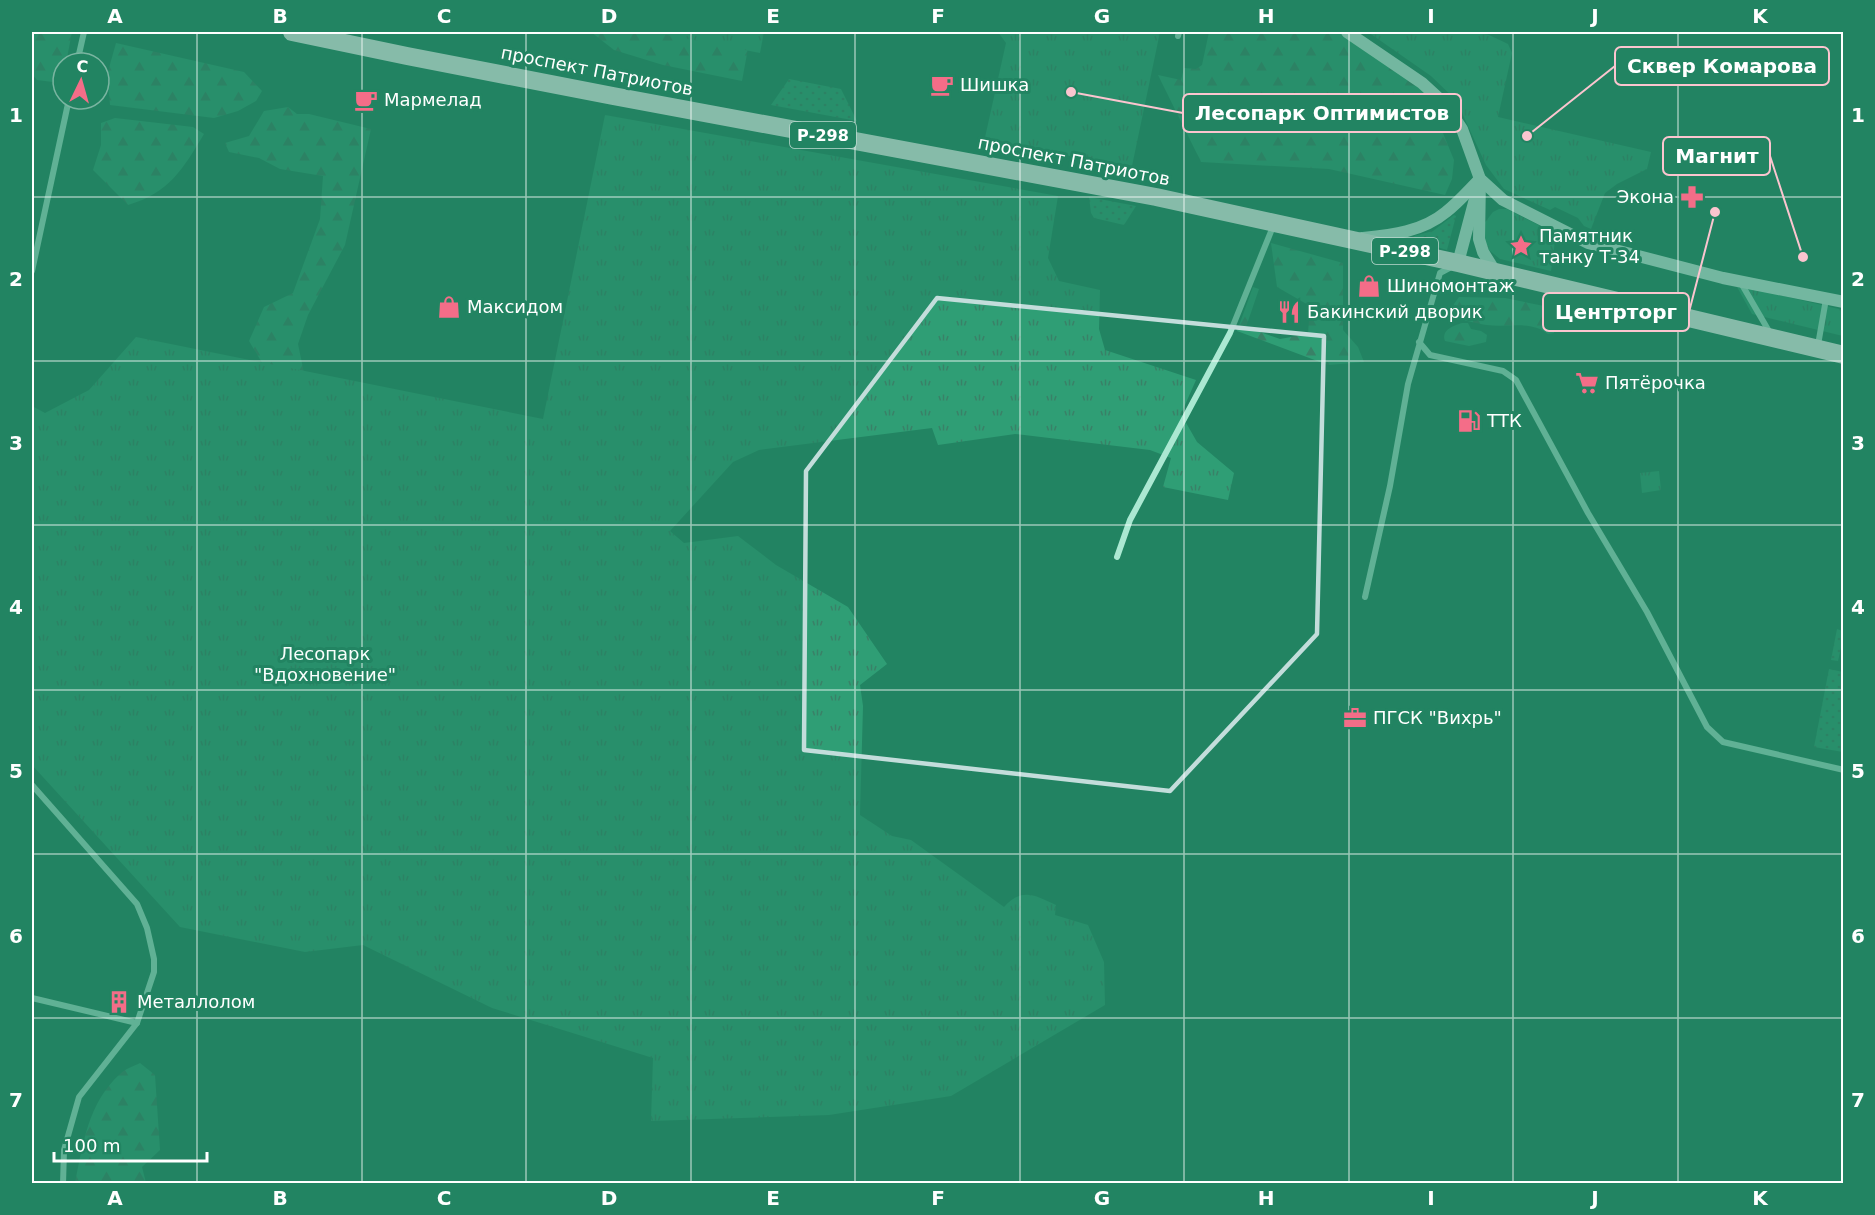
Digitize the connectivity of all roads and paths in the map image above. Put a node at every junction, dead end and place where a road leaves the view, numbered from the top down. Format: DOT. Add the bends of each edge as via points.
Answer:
graph roads {
  1 [pos="84,32"];
  2 [pos="292,32"];
  3 [pos="1347,32"];
  4 [pos="80,51"];
  5 [pos="66,111"];
  6 [pos="1480,179"];
  7 [pos="1275,224"];
  8 [pos="1351,239"];
  9 [pos="1458,264"];
  10 [pos="32,271"];
  11 [pos="1496,273"];
  12 [pos="1740,282"];
  13 [pos="1826,299"];
  14 [pos="1844,302"];
  15 [pos="1774,339"];
  16 [pos="1419,342"];
  17 [pos="1817,349"];
  18 [pos="1844,355"];
  19 [pos="1117,557"];
  20 [pos="1365,597"];
  21 [pos="1844,770"];
  22 [pos="32,785"];
  23 [pos="32,998"];
  24 [pos="138,1023"];
  25 [pos="63,1184"];
  1 -- 4 [label="street"];
  2 -- 7 [label="highway, проспект Патриотов / Р-298" via="1156,197"];
  3 -- 6 [label="street" via="1422,83 1446,105 1465,135"];
  5 -- 10 [label="street"];
  6 -- 8 [label="street" via="1432,222 1401,233"];
  6 -- 9 [label="street"];
  6 -- 11 [label="street" via="1479,238"];
  6 -- 12 [label="street" via="1503,200 1588,243"];
  7 -- 8 [label="highway, проспект Патриотов / Р-298"];
  7 -- 19 [label="street" via="1230,333 1130,520"];
  8 -- 9 [label="highway, проспект Патриотов / Р-298"];
  9 -- 11 [label="highway, проспект Патриотов / Р-298"];
  9 -- 16 [label="street" via="1440,273"];
  11 -- 15 [label="highway, проспект Патриотов / Р-298"];
  12 -- 13 [label="street"];
  12 -- 15 [label="street"];
  13 -- 14 [label="street"];
  13 -- 17 [label="street"];
  15 -- 17 [label="highway, проспект Патриотов / Р-298"];
  16 -- 20 [label="street"];
  16 -- 21 [label="street" via="1430,356 1503,371 1516,380 1707,727 1723,742"];
  17 -- 18 [label="highway, проспект Патриотов / Р-298"];
  22 -- 24 [label="street" via="137,904 154,959 154,972"];
  23 -- 24 [label="street"];
  24 -- 25 [label="street" via="79,1097 64,1150"];
}
